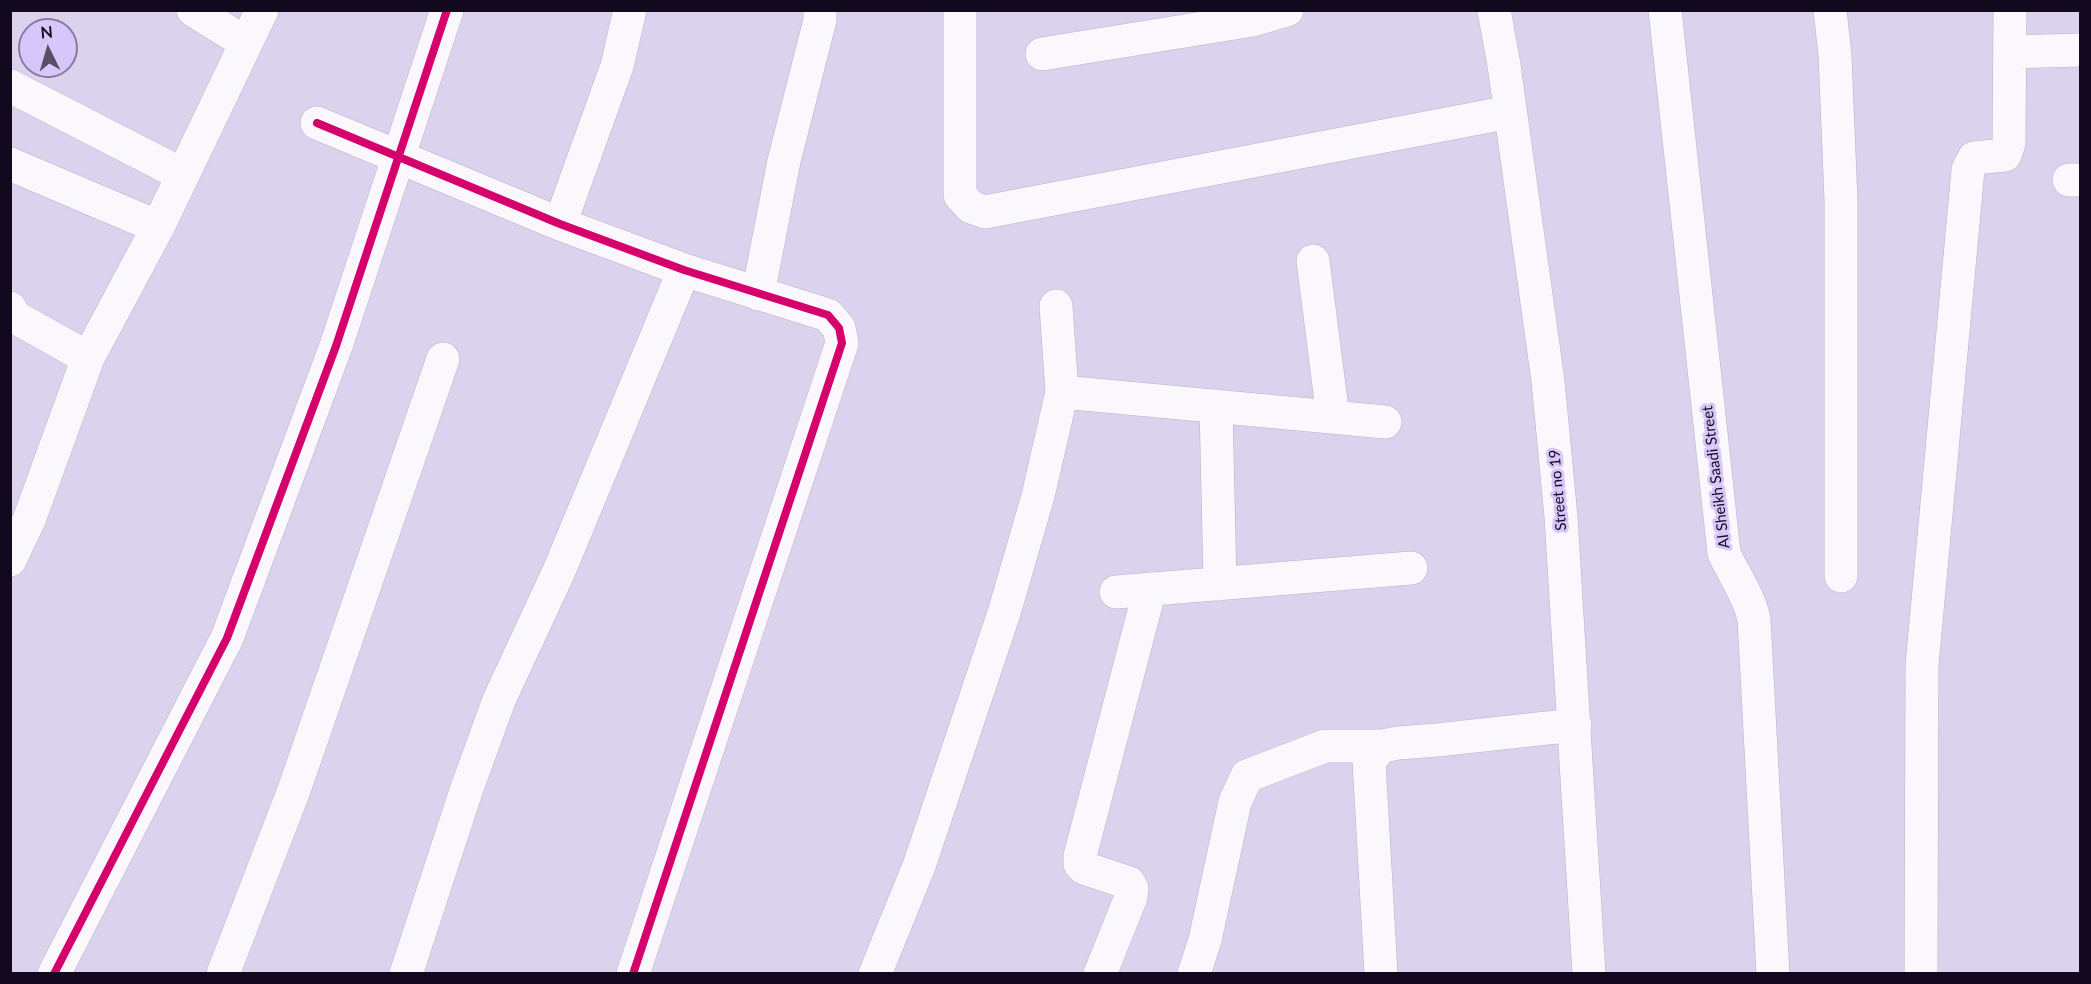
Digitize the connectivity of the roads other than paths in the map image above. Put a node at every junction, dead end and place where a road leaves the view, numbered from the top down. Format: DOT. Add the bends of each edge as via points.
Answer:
graph roads {
  1 [pos="193,10"];
  2 [pos="262,10"];
  3 [pos="447,10"];
  4 [pos="630,10"];
  5 [pos="820,10"];
  6 [pos="960,10"];
  7 [pos="1287,10"];
  8 [pos="1494,10"];
  9 [pos="1665,10"];
  10 [pos="1830,10"];
  11 [pos="2010,10"];
  12 [pos="246,43"];
  13 [pos="2080,50"];
  14 [pos="2010,52"];
  15 [pos="1042,54"];
  16 [pos="10,86"];
  17 [pos="1510,112"];
  18 [pos="317,123"];
  19 [pos="399,156"];
  20 [pos="10,164"];
  21 [pos="183,175"];
  22 [pos="560,224"];
  23 [pos="158,227"];
  24 [pos="1314,261"];
  25 [pos="684,270"];
  26 [pos="758,294"];
  27 [pos="1056,306"];
  28 [pos="10,308"];
  29 [pos="88,358"];
  30 [pos="443,359"];
  31 [pos="1062,392"];
  32 [pos="1216,406"];
  33 [pos="1333,417"];
  34 [pos="1384,422"];
  35 [pos="10,560"];
  36 [pos="1411,568"];
  37 [pos="1841,576"];
  38 [pos="1220,584"];
  39 [pos="1150,589"];
  40 [pos="1116,592"];
  41 [pos="1575,724"];
  42 [pos="1382,746"];
  43 [pos="54,974"];
  44 [pos="223,974"];
  45 [pos="406,974"];
  46 [pos="633,974"];
  47 [pos="875,974"];
  48 [pos="1100,974"];
  49 [pos="1194,974"];
  50 [pos="1381,974"];
  51 [pos="1590,974"];
  52 [pos="1773,974"];
  53 [pos="1921,974"];
  1 -- 12 [label="street"];
  2 -- 12 [label="street"];
  3 -- 19 [label="street"];
  4 -- 22 [label="street" via="617,66"];
  5 -- 26 [label="street"];
  6 -- 17 [label="street" via="960,195 971,207 985,212"];
  7 -- 15 [label="street" via="1253,20"];
  8 -- 17 [label="street, Street no 19"];
  9 -- 52 [label="street, Al Sheikh Saadi Street" via="1724,553 1751,603 1754,619"];
  10 -- 37 [label="street" via="1841,201"];
  11 -- 14 [label="street"];
  12 -- 21 [label="street"];
  13 -- 14 [label="street"];
  14 -- 53 [label="street" via="2009,143 2005,155 1974,158 1968,170 1922,665"];
  16 -- 21 [label="street"];
  17 -- 41 [label="street, Street no 19" via="1548,381"];
  18 -- 19 [label="street"];
  19 -- 22 [label="street"];
  19 -- 43 [label="street" via="336,346 227,638"];
  20 -- 23 [label="street"];
  21 -- 23 [label="street"];
  22 -- 25 [label="street"];
  23 -- 29 [label="street"];
  24 -- 33 [label="street"];
  25 -- 26 [label="street"];
  25 -- 45 [label="street" via="560,571 499,700"];
  26 -- 46 [label="street" via="828,315 839,328 842,343"];
  27 -- 31 [label="street"];
  28 -- 29 [label="street" via="15,317"];
  29 -- 35 [label="street" via="29,520"];
  30 -- 44 [label="street" via="294,790"];
  31 -- 32 [label="street"];
  31 -- 47 [label="street" via="1038,496 1004,613 919,866"];
  32 -- 33 [label="street"];
  32 -- 38 [label="street"];
  33 -- 34 [label="street"];
  36 -- 38 [label="street"];
  38 -- 39 [label="street"];
  39 -- 40 [label="street"];
  39 -- 48 [label="street" via="1080,856 1084,868 1129,883 1132,889"];
  41 -- 42 [label="street"];
  41 -- 51 [label="street, Street no 19"];
  42 -- 49 [label="street" via="1325,746 1247,776 1235,802"];
  42 -- 50 [label="street" via="1369,761"];
}
